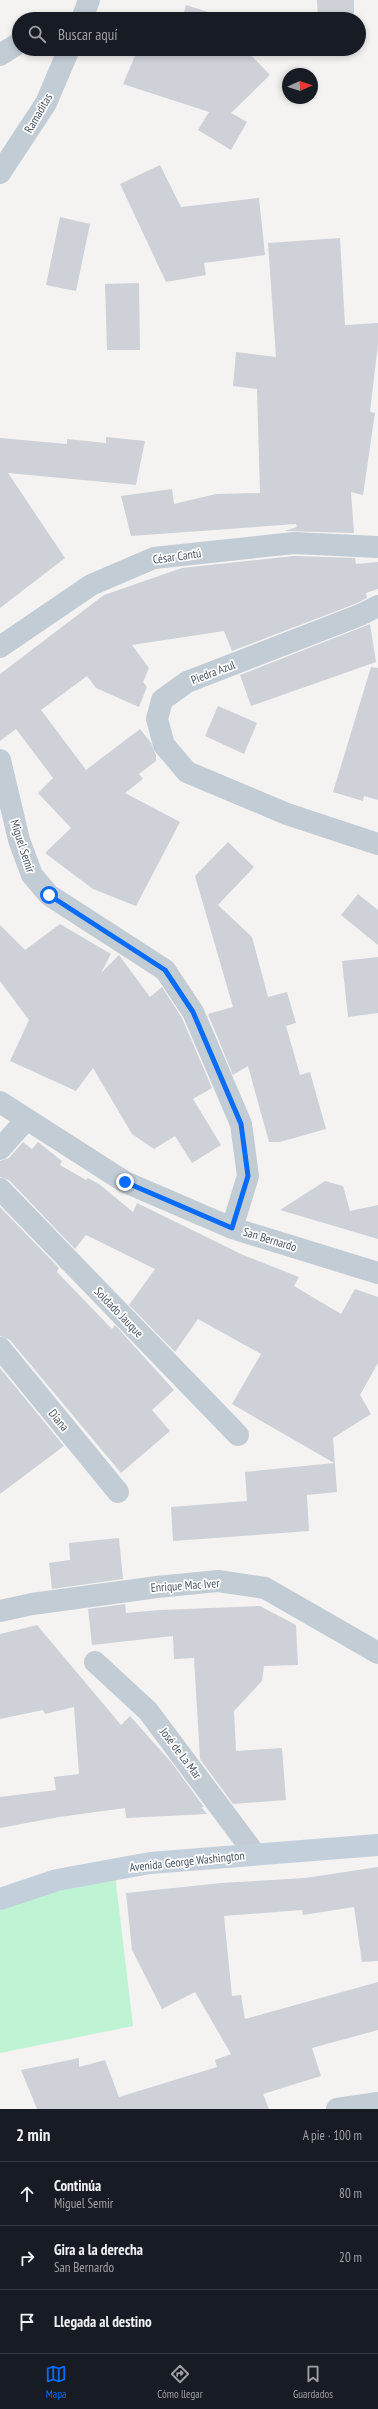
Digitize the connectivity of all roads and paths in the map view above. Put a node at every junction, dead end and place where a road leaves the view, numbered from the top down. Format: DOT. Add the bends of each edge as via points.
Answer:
graph roads {
  1 [pos="89,0"];
  2 [pos="85,12"];
  3 [pos="12,47"];
  4 [pos="0,55"];
  5 [pos="66,56"];
  6 [pos="0,173"];
  7 [pos="378,547"];
  8 [pos="378,606"];
  9 [pos="0,648"];
  10 [pos="0,760"];
  11 [pos="378,844"];
  12 [pos="0,1102"];
  13 [pos="26,1120"];
  14 [pos="0,1149"];
  15 [pos="0,1189"];
  16 [pos="232,1228"];
  17 [pos="378,1273"];
  18 [pos="0,1348"];
  19 [pos="238,1435"];
  20 [pos="118,1492"];
  21 [pos="0,1611"];
  22 [pos="378,1653"];
  23 [pos="96,1662"];
  24 [pos="378,1845"];
  25 [pos="255,1854"];
  26 [pos="0,1900"];
  27 [pos="378,2103"];
  28 [pos="337,2109"];
  1 -- 2 [label="street"];
  3 -- 4 [label="street"];
  5 -- 6 [label="street, Ramaditas" via="46,103"];
  7 -- 9 [label="street, César Cantú" via="294,543 154,558 91,585"];
  8 -- 11 [label="street, Piedra Azul" via="187,682 162,700 157,719 164,745 187,772 287,814"];
  10 -- 16 [label="street, Miguel Semir" via="19,840 32,875 49,895 165,970 193,1012 241,1124 248,1176"];
  12 -- 13 [label="street, San Bernardo"];
  13 -- 14 [label="street"];
  13 -- 16 [label="street, San Bernardo" via="125,1182"];
  15 -- 19 [label="street, Soldado Jauque"];
  16 -- 17 [label="street, San Bernardo"];
  18 -- 20 [label="street, Diana"];
  21 -- 22 [label="street, Enrique Mac Iver" via="32,1604 218,1581 265,1588"];
  23 -- 25 [label="street, José de La Mar" via="148,1711"];
  24 -- 25 [label="main road, Avenida George Washington"];
  25 -- 26 [label="main road, Avenida George Washington" via="142,1865 57,1880"];
  27 -- 28 [label="street"];
}
